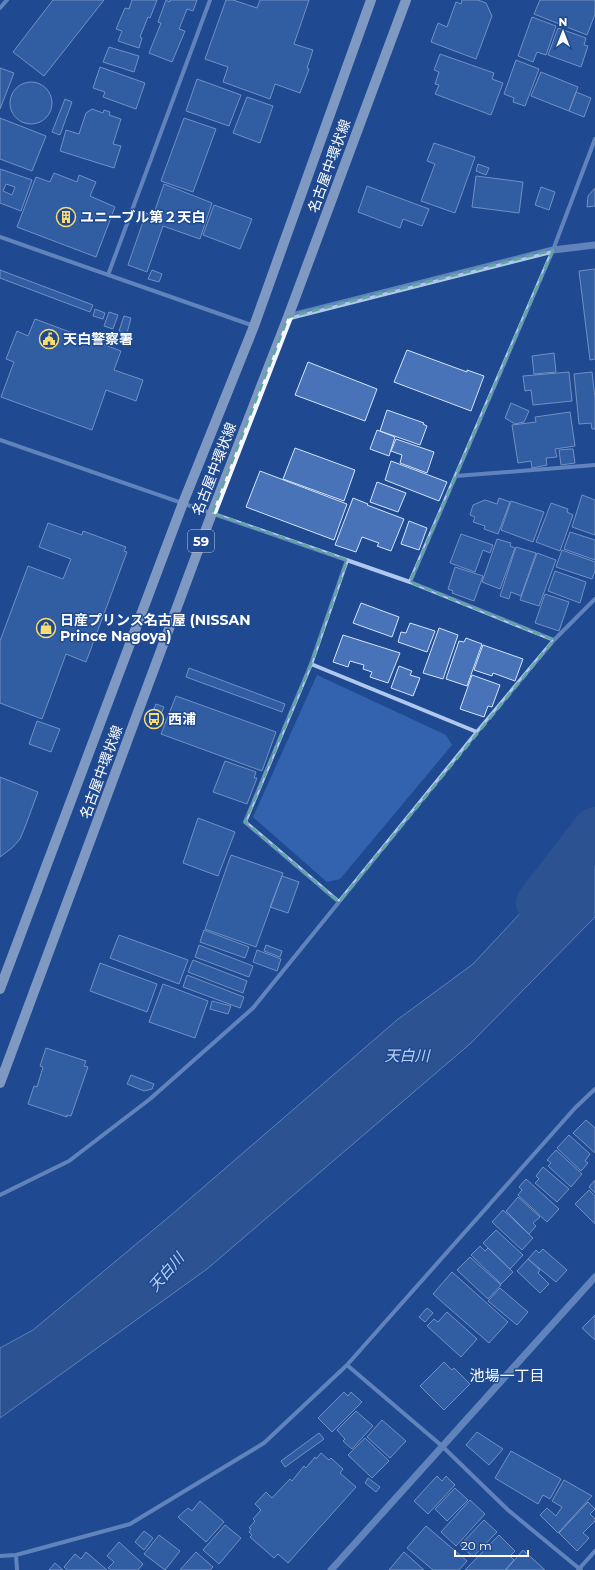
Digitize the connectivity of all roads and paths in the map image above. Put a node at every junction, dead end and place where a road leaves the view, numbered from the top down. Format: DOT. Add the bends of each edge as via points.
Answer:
graph roads {
  1 [pos="7,0"];
  2 [pos="210,0"];
  3 [pos="370,0"];
  4 [pos="406,0"];
  5 [pos="0,8"];
  6 [pos="595,139"];
  7 [pos="0,237"];
  8 [pos="595,245"];
  9 [pos="553,250"];
  10 [pos="108,275"];
  11 [pos="288,317"];
  12 [pos="254,326"];
  13 [pos="0,440"];
  14 [pos="595,465"];
  15 [pos="456,476"];
  16 [pos="183,503"];
  17 [pos="212,513"];
  18 [pos="347,560"];
  19 [pos="410,582"];
  20 [pos="595,599"];
  21 [pos="554,640"];
  22 [pos="311,664"];
  23 [pos="477,732"];
  24 [pos="339,902"];
  25 [pos="0,988"];
  26 [pos="0,1083"];
  27 [pos="595,1088"];
  28 [pos="0,1195"];
  29 [pos="595,1277"];
  30 [pos="347,1365"];
  31 [pos="442,1446"];
  32 [pos="595,1551"];
  33 [pos="16,1555"];
  34 [pos="0,1556"];
  35 [pos="17,1570"];
  36 [pos="331,1570"];
  37 [pos="579,1570"];
  1 -- 5 [label="street"];
  2 -- 10 [label="street"];
  3 -- 12 [label="main road, 名古屋中環状線 / 59"];
  4 -- 11 [label="main road, 名古屋中環状線 / 59"];
  6 -- 9 [label="street"];
  7 -- 10 [label="street"];
  8 -- 9 [label="street"];
  9 -- 11 [label="street"];
  9 -- 15 [label="street"];
  10 -- 12 [label="street"];
  11 -- 17 [label="main road, 名古屋中環状線 / 59"];
  12 -- 16 [label="main road, 名古屋中環状線 / 59"];
  13 -- 16 [label="street"];
  14 -- 15 [label="street"];
  15 -- 19 [label="street"];
  16 -- 17 [label="street"];
  16 -- 25 [label="main road, 名古屋中環状線 / 59"];
  17 -- 18 [label="street"];
  17 -- 26 [label="main road, 名古屋中環状線 / 59"];
  18 -- 19 [label="street"];
  18 -- 22 [label="street"];
  19 -- 21 [label="street"];
  20 -- 21 [label="street"];
  21 -- 23 [label="street"];
  22 -- 23 [label="street"];
  22 -- 24 [label="street" via="245,822"];
  23 -- 24 [label="street"];
  24 -- 28 [label="street" via="253,1008 150,1099 69,1160"];
  27 -- 30 [label="street"];
  29 -- 31 [label="street"];
  30 -- 31 [label="street"];
  30 -- 33 [label="street" via="264,1443 130,1524"];
  31 -- 36 [label="street"];
  31 -- 37 [label="street" via="508,1510"];
  32 -- 37 [label="street"];
  33 -- 34 [label="street"];
  33 -- 35 [label="street"];
}
